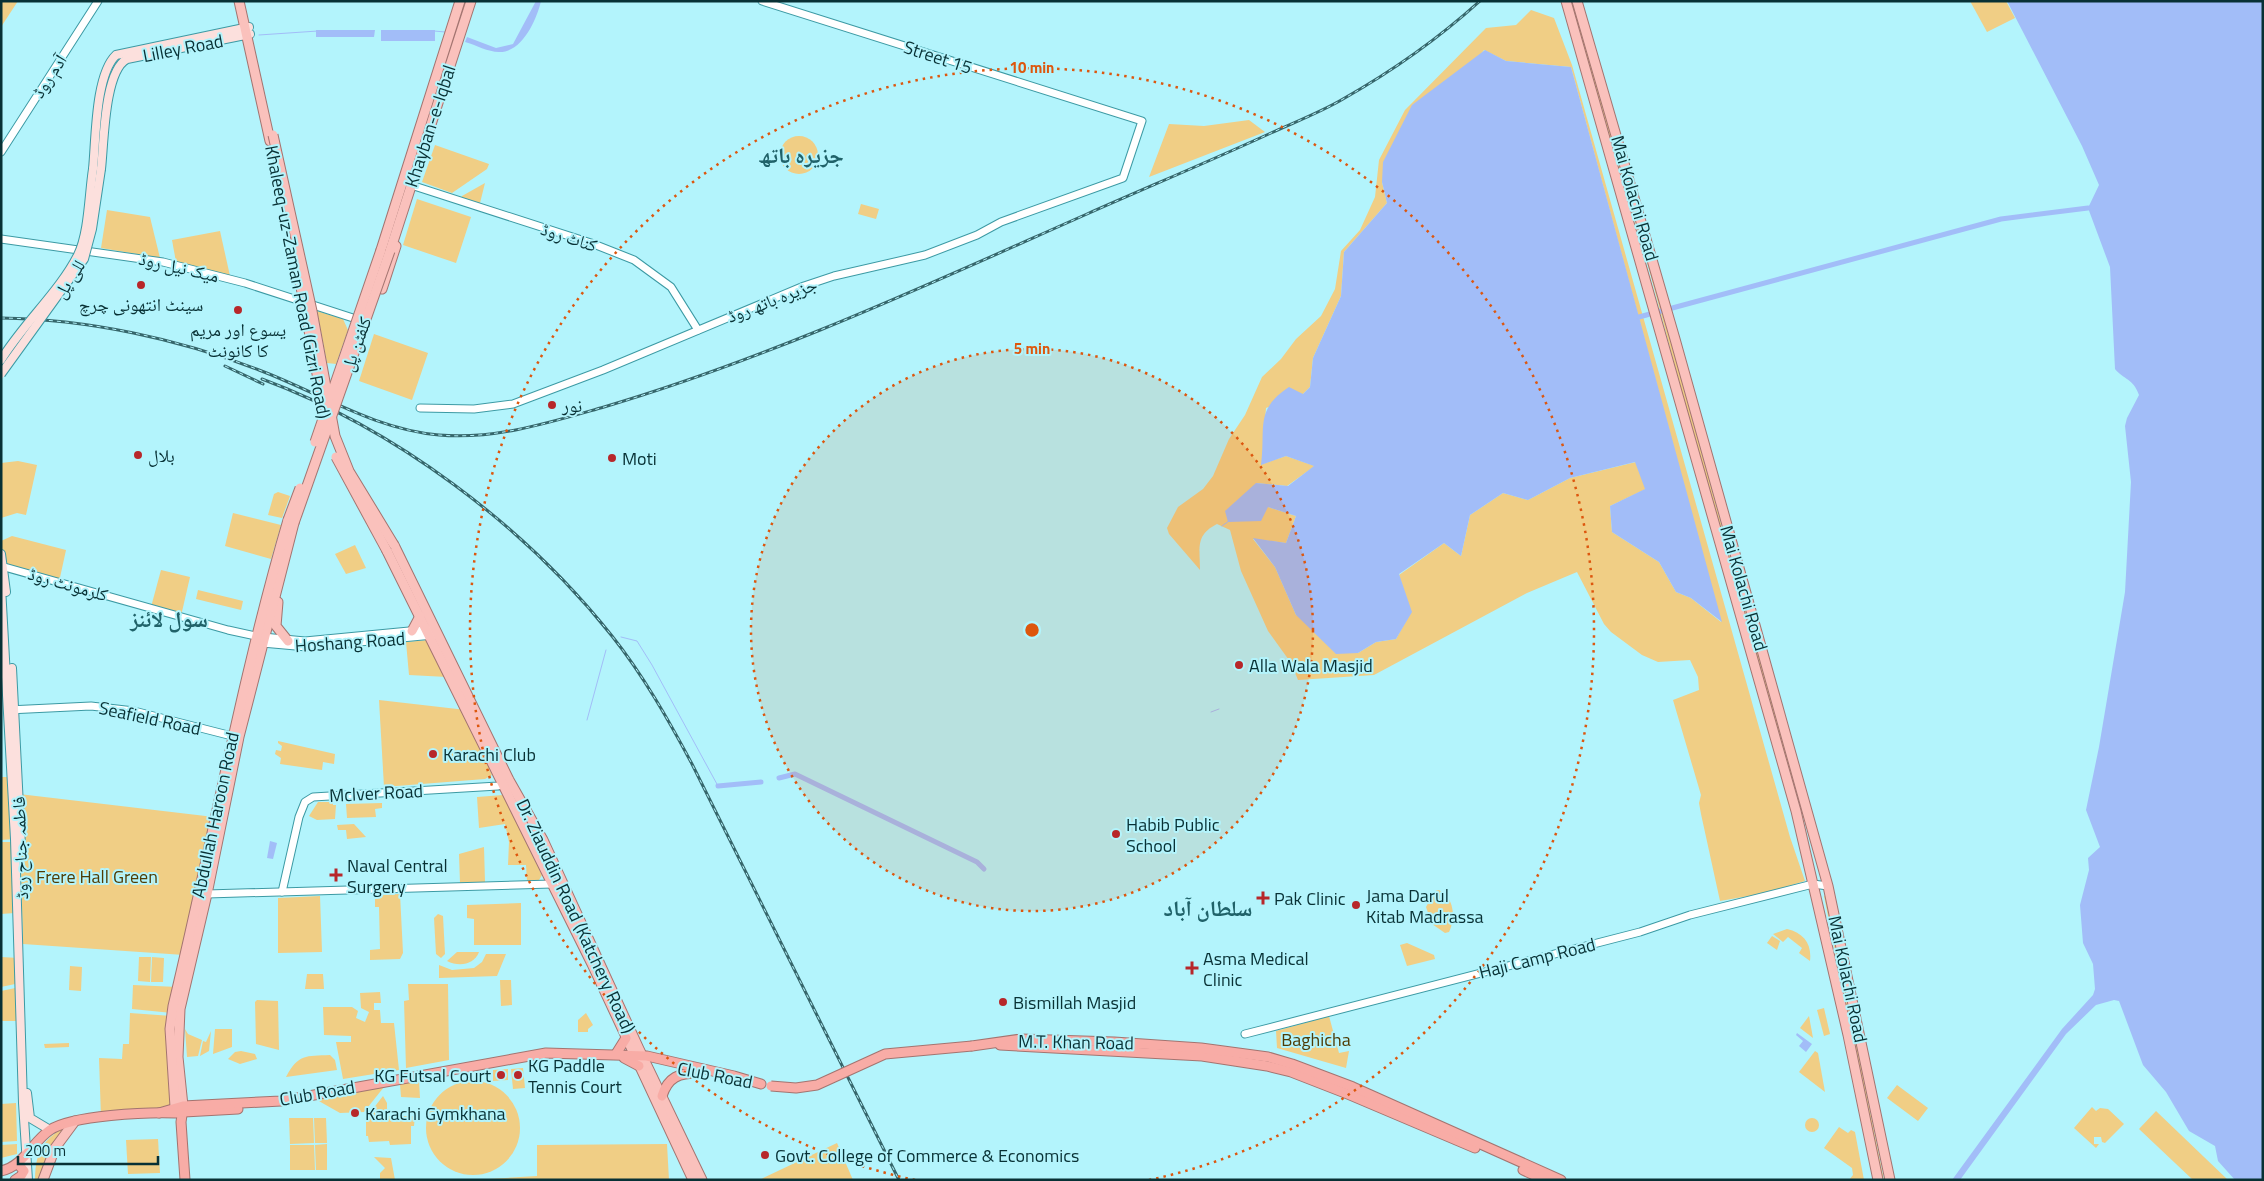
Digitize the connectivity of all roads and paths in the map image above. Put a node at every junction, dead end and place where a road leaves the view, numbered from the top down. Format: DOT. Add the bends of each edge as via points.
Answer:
graph roads {
  1 [pos="98,1"];
  2 [pos="239,1"];
  3 [pos="244,1"];
  4 [pos="460,1"];
  5 [pos="471,1"];
  6 [pos="762,1"];
  7 [pos="1566,1"];
  8 [pos="1577,1"];
  9 [pos="246,29"];
  10 [pos="1,152"];
  11 [pos="97,169"];
  12 [pos="1123,178"];
  13 [pos="411,185"];
  14 [pos="404,207"];
  15 [pos="1,239"];
  16 [pos="380,250"];
  17 [pos="390,251"];
  18 [pos="382,289"];
  19 [pos="353,318"];
  20 [pos="698,330"];
  21 [pos="1,360"];
  22 [pos="1,374"];
  23 [pos="420,408"];
  24 [pos="292,523"];
  25 [pos="390,548"];
  26 [pos="1,554"];
  27 [pos="2,566"];
  28 [pos="1,587"];
  29 [pos="420,616"];
  30 [pos="412,631"];
  31 [pos="432,632"];
  32 [pos="257,638"];
  33 [pos="288,641"];
  34 [pos="11,710"];
  35 [pos="232,736"];
  36 [pos="506,782"];
  37 [pos="557,883"];
  38 [pos="1813,884"];
  39 [pos="1828,886"];
  40 [pos="282,892"];
  41 [pos="207,894"];
  42 [pos="1245,1034"];
  43 [pos="626,1038"];
  44 [pos="993,1044"];
  45 [pos="620,1056"];
  46 [pos="639,1056"];
  47 [pos="175,1060"];
  48 [pos="698,1073"];
  49 [pos="761,1084"];
  50 [pos="662,1096"];
  51 [pos="179,1109"];
  52 [pos="75,1121"];
  53 [pos="50,1130"];
  54 [pos="27,1154"];
  55 [pos="18,1164"];
  56 [pos="1,1171"];
  57 [pos="14,1180"];
  58 [pos="28,1180"];
  59 [pos="43,1180"];
  60 [pos="185,1180"];
  61 [pos="693,1180"];
  62 [pos="702,1180"];
  63 [pos="1545,1180"];
  64 [pos="1560,1180"];
  65 [pos="1878,1180"];
  66 [pos="1890,1180"];
  1 -- 10 [label="street, آدم روڈ"];
  2 -- 9 [label="main road, Khaleeq-uz-Zaman Road (Gizri Road)"];
  3 -- 9 [label="main road, Khaleeq-uz-Zaman Road (Gizri Road)"];
  4 -- 16 [label="main road, Khayban-e-Iqbal"];
  5 -- 13 [label="main road, Khayban-e-Iqbal"];
  6 -- 12 [label="street, Street 15" via="1142,121"];
  7 -- 38 [label="main road, Mai Kolachi Road" via="1769,711"];
  8 -- 39 [label="main road, Mai Kolachi Road"];
  9 -- 11 [label="main road, Lilley Road" via="127,59 117,66"];
  9 -- 11 [label="main road, Lilley Road" via="116,55 109,63 102,83"];
  9 -- 25 [label="main road, Khaleeq-uz-Zaman Road (Gizri Road), bridge" via="272,138 328,432 345,476"];
  11 -- 21 [label="main road, للی پل, bridge" via="79,254"];
  11 -- 22 [label="main road, للی پل, bridge" via="92,229 84,259"];
  12 -- 20 [label="street, جزیرہ باتھ روڈ" via="1009,219 925,255 834,276"];
  13 -- 14 [label="main road, Khayban-e-Iqbal"];
  13 -- 20 [label="street, کناٹ روڈ" via="634,260 671,287"];
  14 -- 17 [label="main road, Khayban-e-Iqbal"];
  14 -- 18 [label="main road" via="401,229"];
  15 -- 19 [label="street, میک نیل روڈ" via="163,262 245,283"];
  16 -- 24 [label="main road, کلفٹن پل, bridge"];
  17 -- 24 [label="main road, کلفٹن پل, bridge"];
  20 -- 23 [label="street, جزیرہ باتھ روڈ" via="506,406"];
  24 -- 32 [label="main road, Abdullah Haroon Road"];
  24 -- 33 [label="main road" via="292,544 275,620 279,632"];
  25 -- 29 [label="main road"];
  25 -- 31 [label="main road, Dr. Ziauddin Road (Katchery Road)"];
  26 -- 27 [label="main road, فاطمہ جناح روڈ"];
  27 -- 32 [label="street, کلرمونٹ روڈ"];
  27 -- 34 [label="main road, فاطمہ جناح روڈ"];
  28 -- 34 [label="main road, فاطمہ جناح روڈ"];
  29 -- 30 [label="main road"];
  29 -- 31 [label="main road"];
  30 -- 31 [label="street, Hoshang Road"];
  30 -- 33 [label="street, Hoshang Road"];
  31 -- 32 [label="street, Hoshang Road" via="307,647"];
  31 -- 36 [label="main road, Dr. Ziauddin Road (Katchery Road)"];
  32 -- 33 [label="street, Hoshang Road"];
  32 -- 35 [label="main road, Abdullah Haroon Road"];
  32 -- 41 [label="main road, Abdullah Haroon Road"];
  34 -- 35 [label="street, Seafield Road" via="59,706 134,711"];
  34 -- 53 [label="main road, فاطمہ جناح روڈ" via="28,1113 34,1122"];
  34 -- 54 [label="main road, فاطمہ جناح روڈ"];
  35 -- 47 [label="main road, Abdullah Haroon Road" via="173,1006 170,1029"];
  36 -- 37 [label="main road, Dr. Ziauddin Road (Katchery Road)" via="543,840"];
  36 -- 40 [label="street, Mclver Road" via="313,797 305,802 299,817"];
  37 -- 40 [label="street"];
  37 -- 43 [label="main road"];
  37 -- 46 [label="main road, Dr. Ziauddin Road (Katchery Road)"];
  38 -- 39 [label="street, Haji Camp Road"];
  38 -- 42 [label="street, Haji Camp Road"];
  38 -- 65 [label="main road, Mai Kolachi Road"];
  39 -- 66 [label="main road, Mai Kolachi Road"];
  40 -- 41 [label="street"];
  41 -- 47 [label="main road, Abdullah Haroon Road" via="180,1009"];
  43 -- 45 [label="highway"];
  43 -- 46 [label="main road"];
  44 -- 49 [label="highway, bridge" via="885,1054 807,1088"];
  44 -- 63 [label="highway, M.T. Khan Road" via="1018,1048 1202,1056 1267,1066 1350,1094"];
  44 -- 64 [label="highway, M.T. Khan Road" via="1021,1039 1114,1042 1209,1048 1268,1058 1353,1087"];
  45 -- 46 [label="highway, Club Road"];
  45 -- 51 [label="highway, Club Road" via="541,1057 293,1103"];
  46 -- 48 [label="highway, Club Road"];
  46 -- 49 [label="highway, Club Road"];
  46 -- 50 [label="main road, Dr. Ziauddin Road (Katchery Road)"];
  46 -- 61 [label="main road"];
  47 -- 51 [label="main road, Abdullah Haroon Road"];
  48 -- 49 [label="highway, Club Road"];
  48 -- 50 [label="highway" via="674,1077"];
  50 -- 62 [label="main road, Dr. Ziauddin Road (Katchery Road)"];
  51 -- 52 [label="highway, Club Road"];
  51 -- 60 [label="highway"];
  52 -- 53 [label="highway"];
  52 -- 59 [label="main road" via="55,1148"];
  53 -- 54 [label="highway"];
  54 -- 55 [label="highway"];
  54 -- 58 [label="main road, فاطمہ جناح روڈ"];
  55 -- 56 [label="highway"];
  55 -- 57 [label="highway" via="24,1171"];
}
